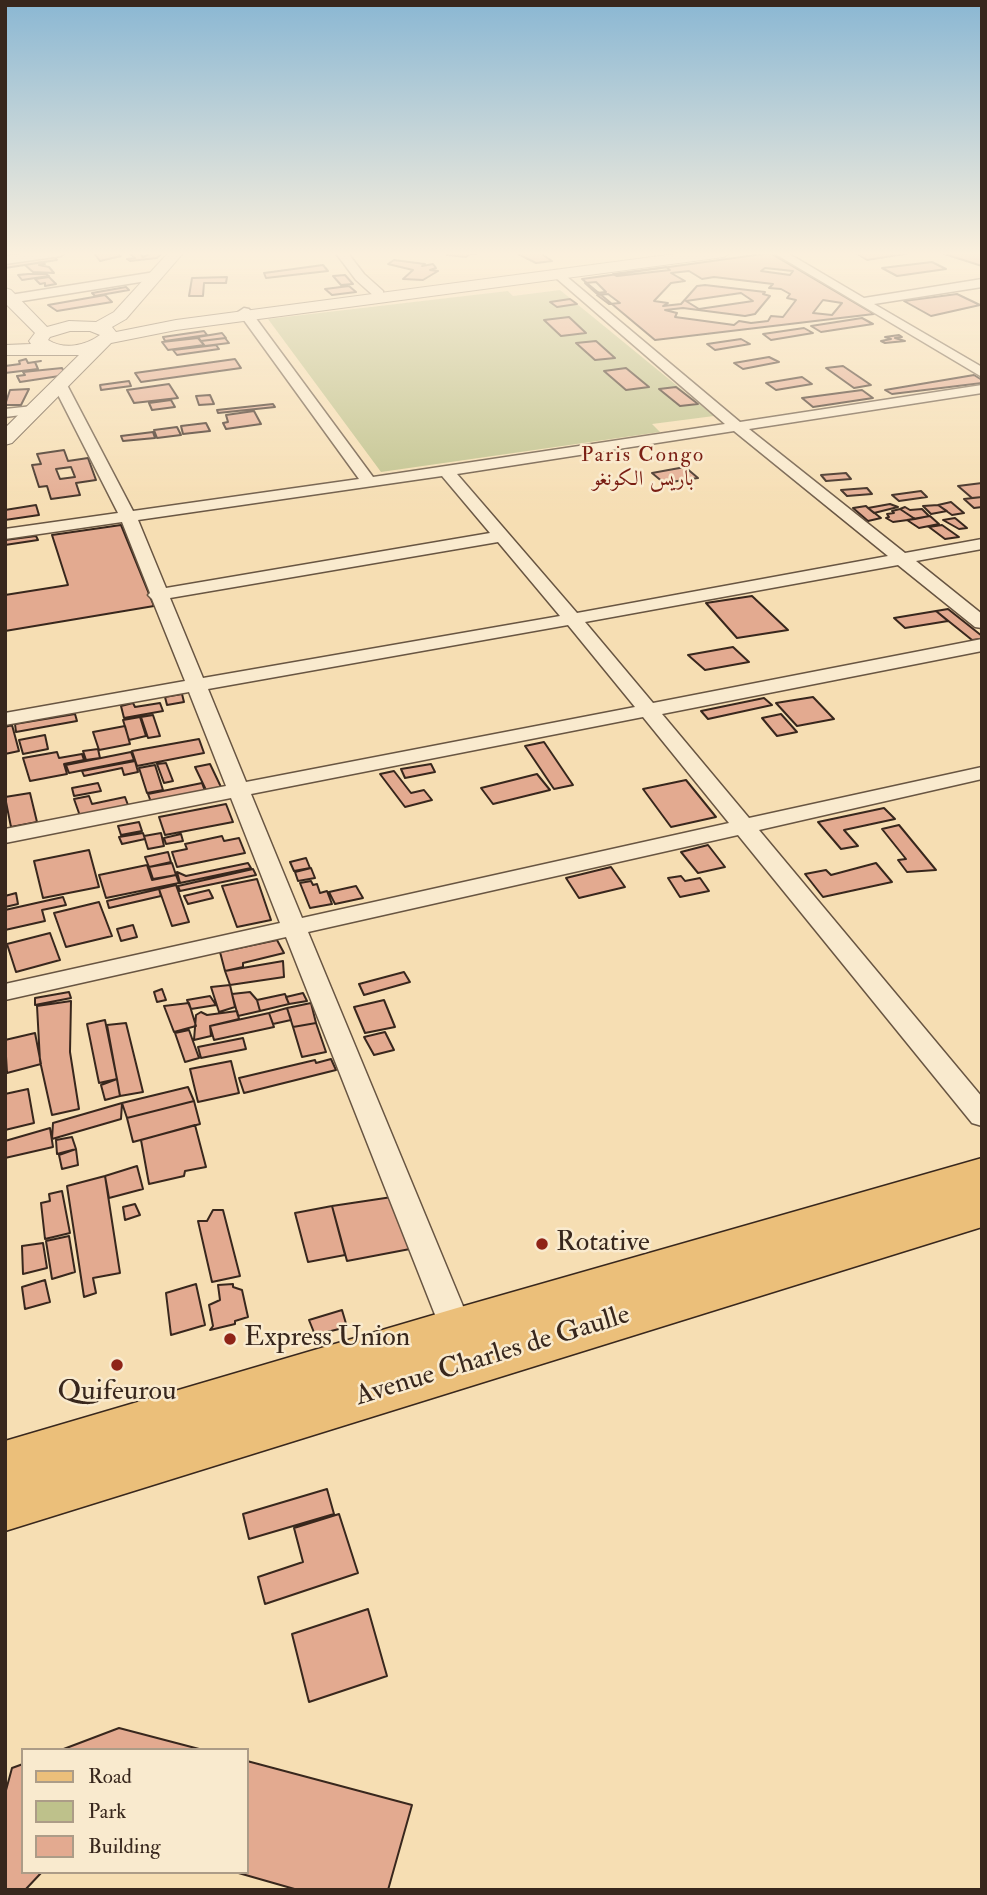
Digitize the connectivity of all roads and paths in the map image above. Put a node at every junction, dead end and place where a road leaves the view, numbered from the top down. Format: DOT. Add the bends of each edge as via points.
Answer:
graph roads {
  1 [pos="93,340"];
  2 [pos="97,340"];
  3 [pos="265,340"];
  4 [pos="636,340"];
  5 [pos="927,340"];
  6 [pos="48,341"];
  7 [pos="5,344"];
  8 [pos="5,350"];
  9 [pos="982,373"];
  10 [pos="67,375"];
  11 [pos="982,389"];
  12 [pos="33,410"];
  13 [pos="5,414"];
  14 [pos="736,426"];
  15 [pos="5,439"];
  16 [pos="446,471"];
  17 [pos="369,482"];
  18 [pos="128,517"];
  19 [pos="5,534"];
  20 [pos="503,536"];
  21 [pos="982,544"];
  22 [pos="902,559"];
  23 [pos="157,595"];
  24 [pos="573,619"];
  25 [pos="982,624"];
  26 [pos="982,645"];
  27 [pos="195,685"];
  28 [pos="646,710"];
  29 [pos="5,719"];
  30 [pos="982,773"];
  31 [pos="240,791"];
  32 [pos="744,828"];
  33 [pos="5,836"];
  34 [pos="296,928"];
  35 [pos="5,992"];
  36 [pos="982,1116"];
  37 [pos="982,1175"];
  38 [pos="982,1209"];
  39 [pos="464,1346"];
  40 [pos="5,1465"];
  41 [pos="5,1506"];
  1 -- 6 [label="street" via="79,349"];
  2 -- 10 [label="street"];
  3 -- 17 [label="street"];
  4 -- 14 [label="street"];
  5 -- 9 [label="street"];
  6 -- 7 [label="street"];
  6 -- 8 [label="street"];
  6 -- 10 [label="street"];
  10 -- 12 [label="street"];
  10 -- 18 [label="street"];
  11 -- 14 [label="street"];
  12 -- 13 [label="street"];
  12 -- 15 [label="street"];
  14 -- 16 [label="street"];
  14 -- 22 [label="street"];
  16 -- 17 [label="street"];
  16 -- 20 [label="street"];
  17 -- 18 [label="street"];
  18 -- 19 [label="street"];
  18 -- 23 [label="street"];
  20 -- 23 [label="street"];
  20 -- 24 [label="street"];
  21 -- 22 [label="street"];
  22 -- 24 [label="street"];
  22 -- 25 [label="street"];
  23 -- 27 [label="street"];
  24 -- 27 [label="street"];
  24 -- 28 [label="street"];
  26 -- 28 [label="street"];
  27 -- 29 [label="street"];
  27 -- 31 [label="street"];
  28 -- 31 [label="street"];
  28 -- 32 [label="street"];
  30 -- 32 [label="street"];
  31 -- 33 [label="street"];
  31 -- 34 [label="street"];
  32 -- 34 [label="street"];
  32 -- 36 [label="street"];
  34 -- 35 [label="street"];
  34 -- 39 [label="street"];
  37 -- 39 [label="main road, Avenue Charles de Gaulle"];
  38 -- 39 [label="main road, Avenue Charles de Gaulle"];
  39 -- 40 [label="main road, Avenue Charles de Gaulle"];
  39 -- 41 [label="main road, Avenue Charles de Gaulle"];
}
